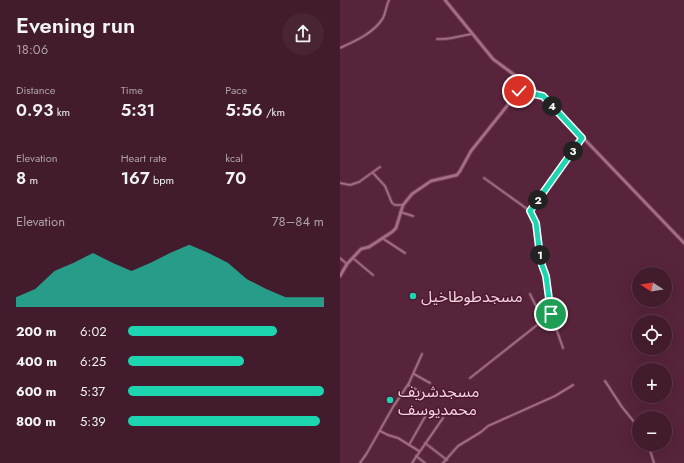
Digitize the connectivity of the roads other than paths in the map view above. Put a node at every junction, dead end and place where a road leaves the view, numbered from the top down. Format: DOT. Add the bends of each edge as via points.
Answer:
graph roads {
  1 [pos="389,0"];
  2 [pos="445,0"];
  3 [pos="472,34"];
  4 [pos="437,38"];
  5 [pos="340,48"];
  6 [pos="543,96"];
  7 [pos="582,138"];
  8 [pos="380,167"];
  9 [pos="373,173"];
  10 [pos="484,178"];
  11 [pos="340,183"];
  12 [pos="403,205"];
  13 [pos="530,211"];
  14 [pos="400,212"];
  15 [pos="413,216"];
  16 [pos="382,238"];
  17 [pos="684,243"];
  18 [pos="405,253"];
  19 [pos="352,257"];
  20 [pos="340,258"];
  21 [pos="347,264"];
  22 [pos="374,275"];
  23 [pos="340,276"];
  24 [pos="530,294"];
  25 [pos="551,314"];
  26 [pos="544,320"];
  27 [pos="563,348"];
  28 [pos="422,354"];
  29 [pos="414,374"];
  30 [pos="470,378"];
  31 [pos="605,381"];
  32 [pos="430,383"];
  33 [pos="408,385"];
  34 [pos="573,385"];
  35 [pos="426,395"];
  36 [pos="426,415"];
  37 [pos="443,418"];
  38 [pos="632,419"];
  39 [pos="380,430"];
  40 [pos="425,443"];
  41 [pos="408,445"];
  42 [pos="419,451"];
  43 [pos="650,451"];
  44 [pos="416,456"];
  45 [pos="447,460"];
  46 [pos="360,463"];
  47 [pos="412,463"];
  48 [pos="425,463"];
  49 [pos="443,463"];
  50 [pos="654,463"];
  1 -- 5 [label="street" via="378,25"];
  2 -- 3 [label="street"];
  3 -- 4 [label="street" via="449,40"];
  3 -- 6 [label="street" via="493,60"];
  6 -- 7 [label="street"];
  6 -- 12 [label="street" via="519,91 471,151 464,167 457,175 431,181 412,194"];
  7 -- 13 [label="street"];
  7 -- 17 [label="street"];
  8 -- 9 [label="street"];
  9 -- 11 [label="street" via="360,182 350,185"];
  9 -- 12 [label="street" via="385,186 392,203"];
  10 -- 13 [label="street"];
  12 -- 14 [label="street"];
  13 -- 25 [label="street" via="536,223"];
  14 -- 15 [label="street"];
  14 -- 16 [label="street" via="396,228"];
  16 -- 18 [label="street"];
  16 -- 19 [label="street"];
  19 -- 21 [label="street"];
  19 -- 22 [label="street"];
  20 -- 21 [label="street"];
  21 -- 23 [label="street"];
  24 -- 26 [label="street"];
  25 -- 26 [label="street"];
  25 -- 27 [label="street"];
  26 -- 30 [label="street"];
  28 -- 29 [label="street"];
  29 -- 32 [label="street"];
  29 -- 33 [label="street"];
  31 -- 38 [label="street"];
  33 -- 35 [label="street"];
  33 -- 39 [label="street"];
  34 -- 45 [label="street" via="555,396 488,426 458,446"];
  36 -- 41 [label="street"];
  37 -- 40 [label="street"];
  39 -- 41 [label="street"];
  39 -- 46 [label="street"];
  40 -- 42 [label="street"];
  40 -- 45 [label="street"];
  41 -- 42 [label="street"];
  42 -- 44 [label="street"];
  43 -- 50 [label="street"];
  44 -- 47 [label="street"];
  44 -- 48 [label="street"];
  45 -- 49 [label="street"];
}
